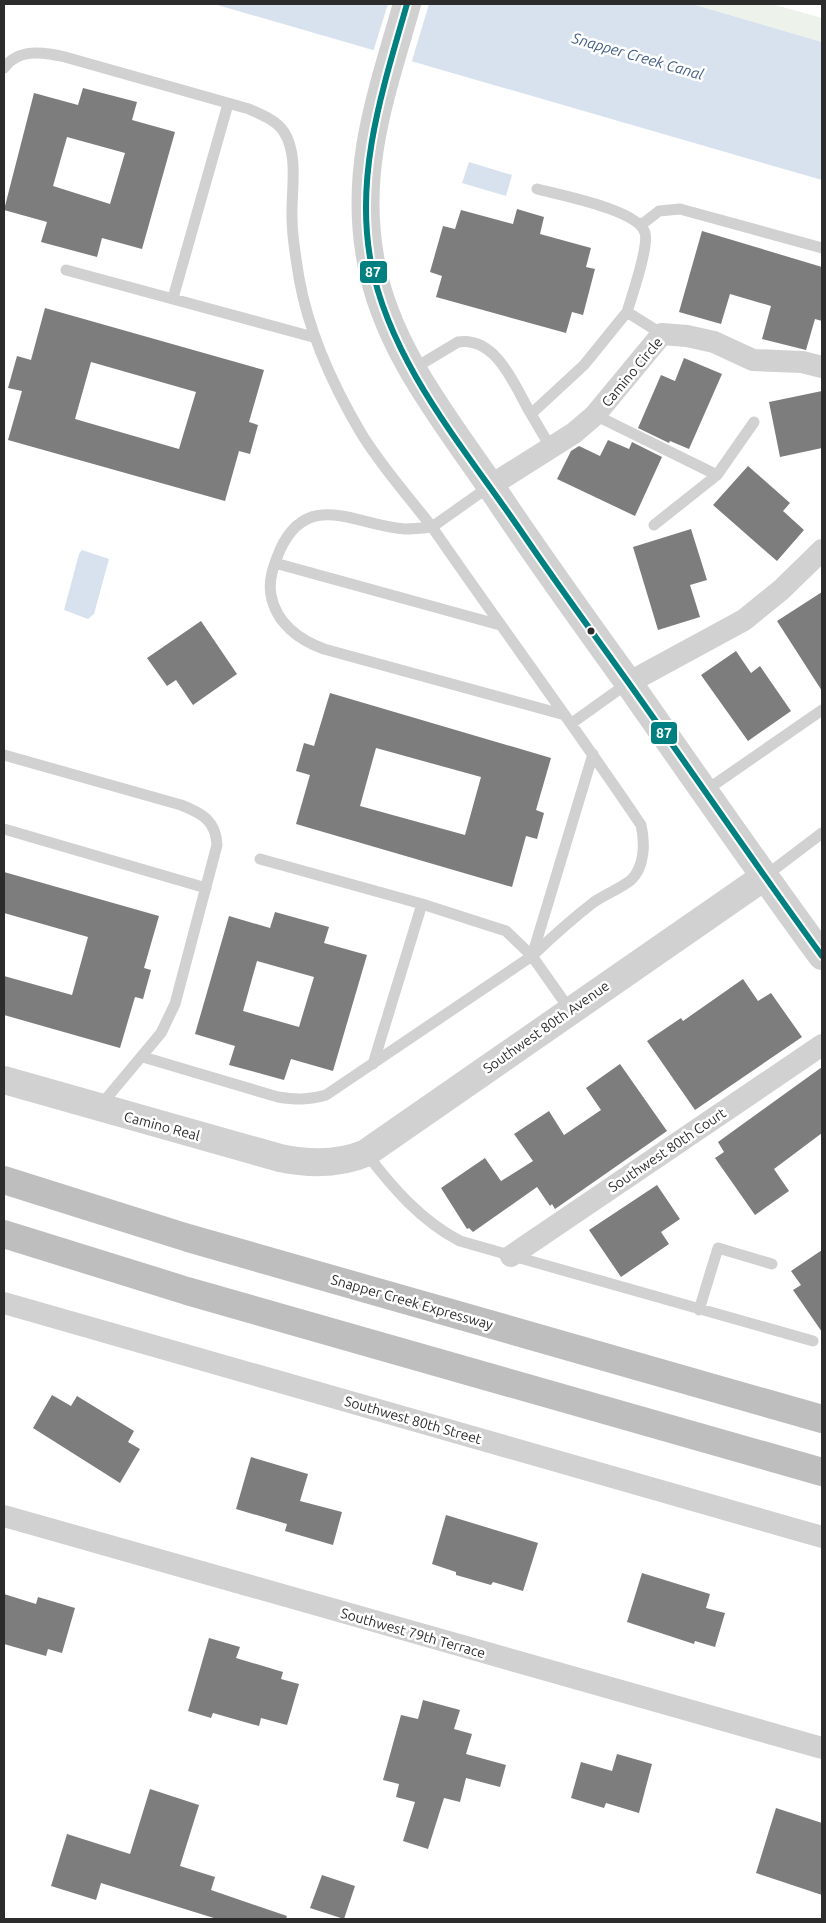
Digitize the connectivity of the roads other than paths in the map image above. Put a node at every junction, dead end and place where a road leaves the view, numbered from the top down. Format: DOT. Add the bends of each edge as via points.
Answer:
graph roads {
  1 [pos="407,4"];
  2 [pos="4,68"];
  3 [pos="228,104"];
  4 [pos="537,189"];
  5 [pos="641,225"];
  6 [pos="822,248"];
  7 [pos="66,270"];
  8 [pos="173,298"];
  9 [pos="627,312"];
  10 [pos="662,334"];
  11 [pos="313,337"];
  12 [pos="822,367"];
  13 [pos="413,369"];
  14 [pos="531,414"];
  15 [pos="595,415"];
  16 [pos="754,422"];
  17 [pos="551,448"];
  18 [pos="717,475"];
  19 [pos="490,486"];
  20 [pos="654,525"];
  21 [pos="432,527"];
  22 [pos="822,550"];
  23 [pos="275,563"];
  24 [pos="500,625"];
  25 [pos="628,683"];
  26 [pos="822,710"];
  27 [pos="568,719"];
  28 [pos="593,754"];
  29 [pos="4,755"];
  30 [pos="703,792"];
  31 [pos="4,830"];
  32 [pos="822,833"];
  33 [pos="260,859"];
  34 [pos="764,877"];
  35 [pos="206,888"];
  36 [pos="422,904"];
  37 [pos="532,956"];
  38 [pos="822,956"];
  39 [pos="570,1010"];
  40 [pos="822,1045"];
  41 [pos="143,1057"];
  42 [pos="373,1064"];
  43 [pos="4,1080"];
  44 [pos="98,1108"];
  45 [pos="366,1152"];
  46 [pos="323,1163"];
  47 [pos="4,1180"];
  48 [pos="4,1234"];
  49 [pos="512,1256"];
  50 [pos="772,1264"];
  51 [pos="4,1305"];
  52 [pos="699,1310"];
  53 [pos="813,1341"];
  54 [pos="822,1419"];
  55 [pos="822,1472"];
  56 [pos="4,1516"];
  57 [pos="822,1537"];
  58 [pos="822,1748"];
  1 -- 13 [label="street" via="368,152 364,185 366,231 381,302"];
  2 -- 3 [label="lane" via="22,54 49,53"];
  3 -- 8 [label="lane"];
  3 -- 11 [label="lane" via="266,116 283,131 289,143 295,248"];
  4 -- 5 [label="lane" via="627,215"];
  5 -- 6 [label="lane" via="659,211 680,209"];
  5 -- 9 [label="lane" via="646,233 646,242"];
  7 -- 8 [label="lane"];
  8 -- 11 [label="lane"];
  9 -- 10 [label="lane"];
  9 -- 14 [label="lane" via="584,365"];
  10 -- 12 [label="street, Camino Circle" via="714,342 753,360 802,362"];
  10 -- 15 [label="street, Camino Circle"];
  11 -- 21 [label="lane" via="362,434"];
  13 -- 14 [label="lane" via="458,342 482,345 501,364"];
  13 -- 19 [label="street"];
  14 -- 17 [label="lane"];
  15 -- 17 [label="street, Camino Circle"];
  15 -- 18 [label="lane"];
  16 -- 18 [label="lane"];
  17 -- 19 [label="street, Camino Circle"];
  18 -- 20 [label="lane"];
  19 -- 21 [label="lane"];
  19 -- 25 [label="street"];
  21 -- 23 [label="lane" via="404,529 345,516 318,516 304,520 294,528"];
  21 -- 24 [label="lane"];
  22 -- 25 [label="street" via="744,620"];
  23 -- 24 [label="lane"];
  23 -- 27 [label="lane" via="270,580 272,602 279,618 308,643"];
  24 -- 27 [label="lane"];
  25 -- 27 [label="lane"];
  25 -- 30 [label="street"];
  26 -- 30 [label="lane"];
  27 -- 28 [label="lane"];
  28 -- 37 [label="lane"];
  28 -- 37 [label="lane" via="641,825 644,838 639,866 631,880 595,902"];
  29 -- 35 [label="lane" via="181,805 206,817 217,834"];
  30 -- 34 [label="street"];
  31 -- 35 [label="lane"];
  32 -- 34 [label="lane"];
  33 -- 36 [label="lane"];
  34 -- 38 [label="street"];
  34 -- 39 [label="street, Southwest 80th Avenue"];
  35 -- 41 [label="lane" via="175,1004"];
  36 -- 37 [label="lane" via="506,930"];
  36 -- 42 [label="lane"];
  37 -- 39 [label="lane"];
  37 -- 42 [label="lane"];
  39 -- 45 [label="street, Southwest 80th Avenue"];
  40 -- 49 [label="street, Southwest 80th Court"];
  41 -- 42 [label="lane" via="296,1100 326,1095"];
  41 -- 44 [label="lane"];
  43 -- 44 [label="street, Camino Real"];
  44 -- 46 [label="street, Camino Real" via="280,1158"];
  45 -- 46 [label="street, Southwest 80th Avenue" via="355,1158"];
  45 -- 49 [label="lane" via="405,1199 434,1227 460,1241"];
  47 -- 54 [label="highway, Snapper Creek Expressway" via="197,1240"];
  48 -- 55 [label="highway" via="196,1294"];
  49 -- 52 [label="lane"];
  50 -- 52 [label="lane" via="718,1248"];
  51 -- 57 [label="street, Southwest 80th Street"];
  52 -- 53 [label="lane"];
  56 -- 58 [label="street, Southwest 79th Terrace"];
}
